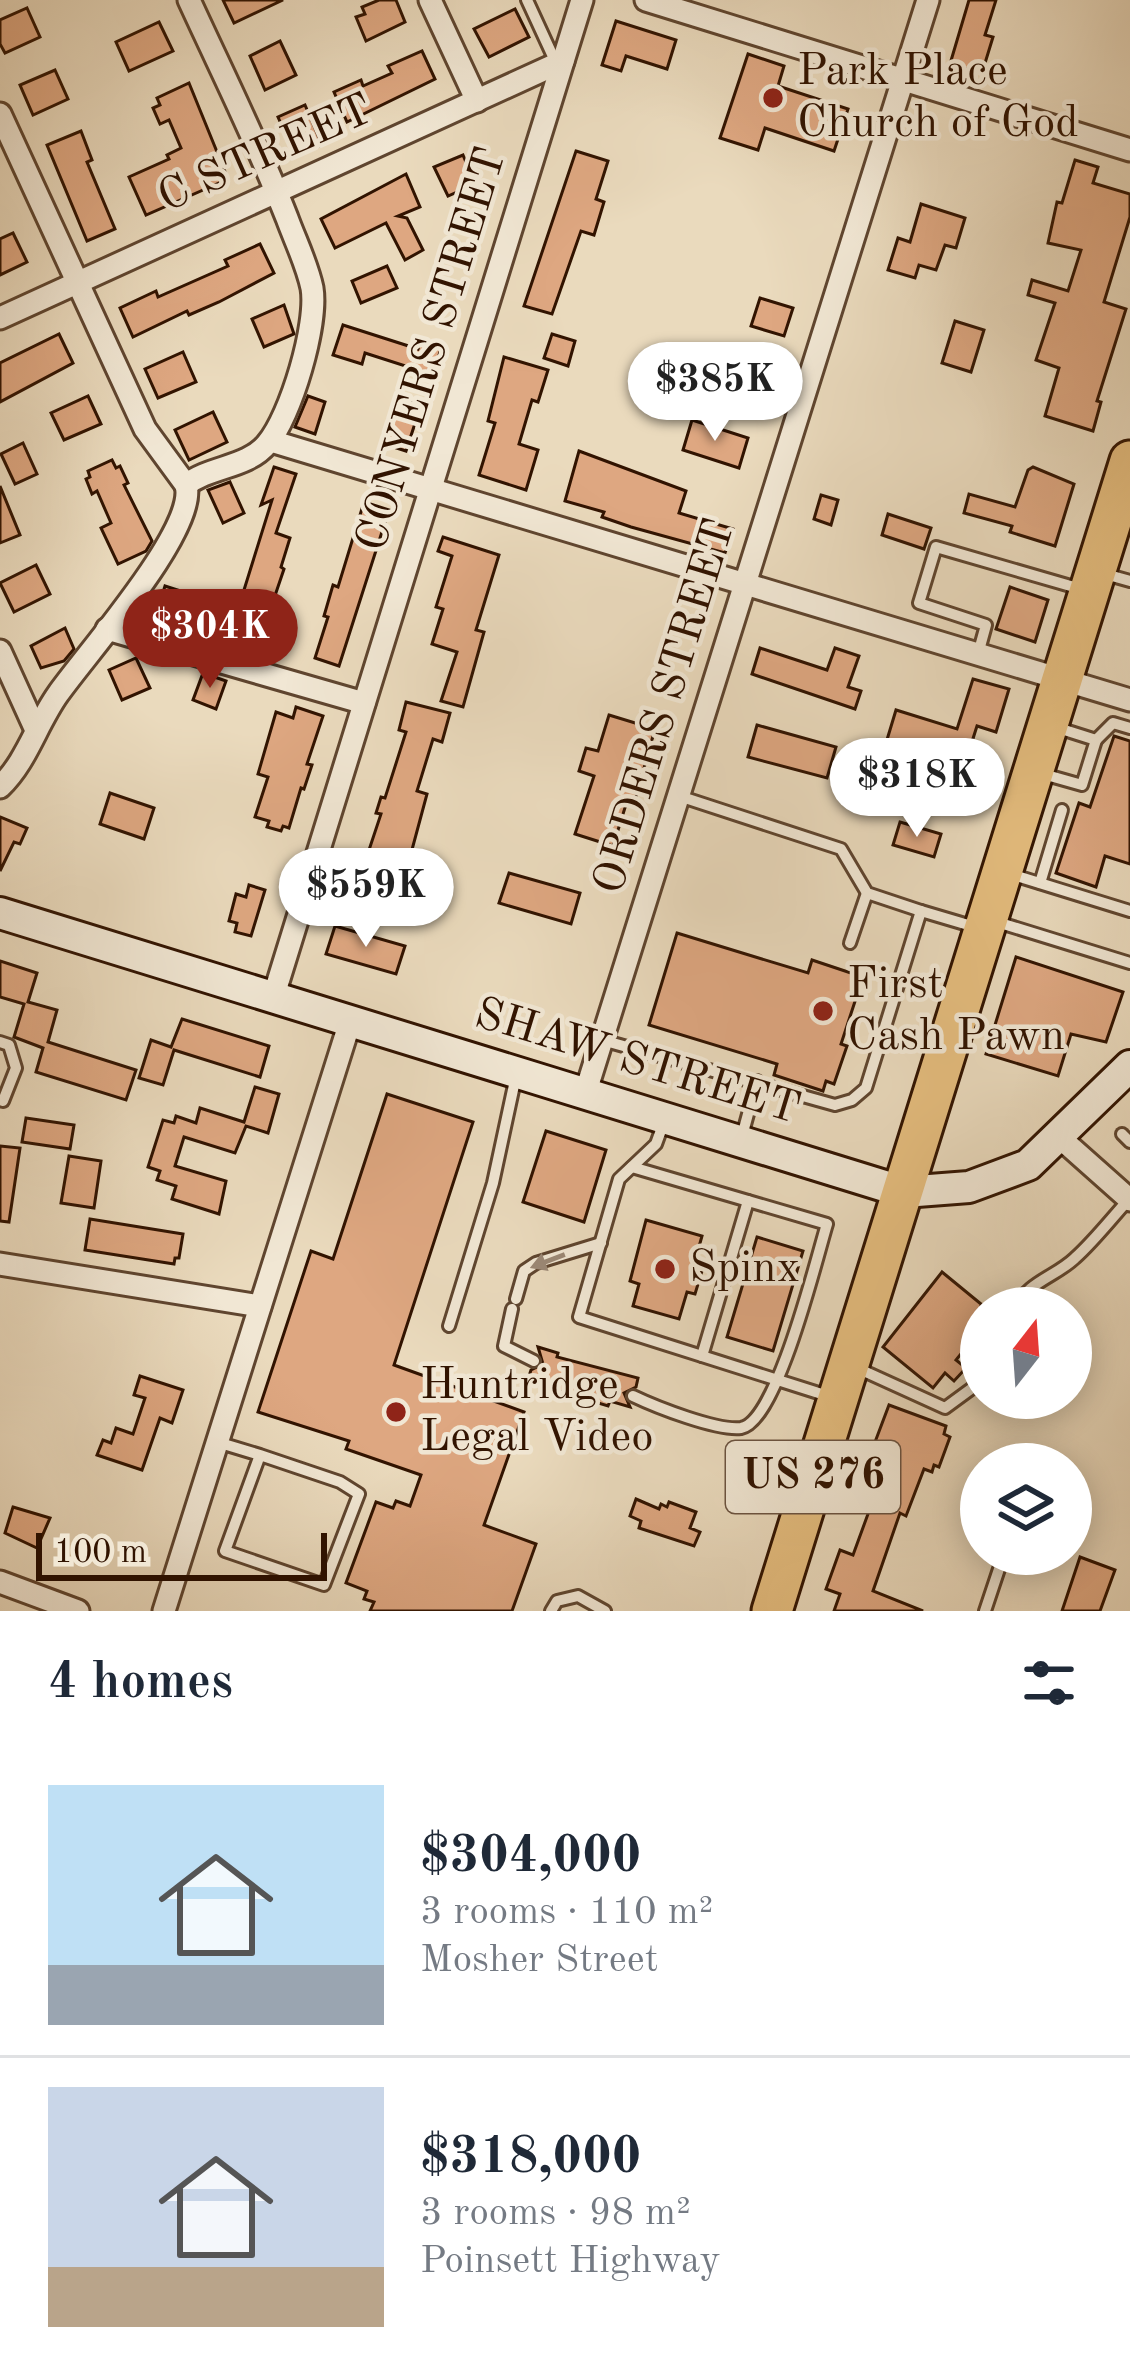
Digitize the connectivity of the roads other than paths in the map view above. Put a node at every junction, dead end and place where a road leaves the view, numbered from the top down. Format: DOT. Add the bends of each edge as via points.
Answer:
graph roads {
  1 [pos="189,0"];
  2 [pos="430,0"];
  3 [pos="582,0"];
  4 [pos="646,0"];
  5 [pos="928,0"];
  6 [pos="533,2"];
  7 [pos="560,62"];
  8 [pos="903,80"];
  9 [pos="477,101"];
  10 [pos="0,114"];
  11 [pos="1130,150"];
  12 [pos="276,192"];
  13 [pos="76,284"];
  14 [pos="0,318"];
  15 [pos="271,441"];
  16 [pos="186,484"];
  17 [pos="431,488"];
  18 [pos="1126,489"];
  19 [pos="1105,582"];
  20 [pos="745,584"];
  21 [pos="919,603"];
  22 [pos="107,629"];
  23 [pos="909,633"];
  24 [pos="0,650"];
  25 [pos="978,654"];
  26 [pos="1063,679"];
  27 [pos="1125,698"];
  28 [pos="364,703"];
  29 [pos="1113,723"];
  30 [pos="1048,725"];
  31 [pos="35,728"];
  32 [pos="1130,728"];
  33 [pos="1096,740"];
  34 [pos="1034,771"];
  35 [pos="0,788"];
  36 [pos="679,796"];
  37 [pos="1062,810"];
  38 [pos="1021,878"];
  39 [pos="867,892"];
  40 [pos="922,911"];
  41 [pos="1130,911"];
  42 [pos="0,914"];
  43 [pos="987,924"];
  44 [pos="850,943"];
  45 [pos="1130,963"];
  46 [pos="273,998"];
  47 [pos="350,1022"];
  48 [pos="602,1040"];
  49 [pos="0,1042"];
  50 [pos="1130,1066"];
  51 [pos="517,1073"];
  52 [pos="757,1081"];
  53 [pos="585,1094"];
  54 [pos="0,1100"];
  55 [pos="665,1119"];
  56 [pos="1058,1136"];
  57 [pos="740,1142"];
  58 [pos="632,1166"];
  59 [pos="904,1192"];
  60 [pos="1130,1200"];
  61 [pos="748,1201"];
  62 [pos="601,1243"];
  63 [pos="0,1264"];
  64 [pos="1032,1287"];
  65 [pos="260,1306"];
  66 [pos="449,1326"];
  67 [pos="702,1356"];
  68 [pos="534,1361"];
  69 [pos="847,1369"];
  70 [pos="778,1381"];
  71 [pos="633,1396"];
  72 [pos="960,1397"];
  73 [pos="217,1442"];
  74 [pos="260,1455"];
  75 [pos="997,1575"];
  76 [pos="0,1582"];
  77 [pos="78,1611"];
  78 [pos="164,1611"];
  79 [pos="551,1611"];
  80 [pos="605,1611"];
  81 [pos="772,1611"];
  82 [pos="985,1611"];
  1 -- 12 [label="street"];
  2 -- 9 [label="street"];
  3 -- 7 [label="street, CONYERS STREET"];
  4 -- 8 [label="street"];
  5 -- 8 [label="street, ORDERS STREET"];
  6 -- 7 [label="lane"];
  7 -- 9 [label="street, C STREET"];
  7 -- 17 [label="street, CONYERS STREET"];
  8 -- 11 [label="street"];
  8 -- 20 [label="street, ORDERS STREET"];
  9 -- 12 [label="street, C STREET"];
  10 -- 13 [label="street"];
  12 -- 13 [label="street, C STREET"];
  12 -- 15 [label="street" via="310,280 313,314"];
  13 -- 14 [label="street, C STREET"];
  13 -- 16 [label="street" via="146,429"];
  15 -- 16 [label="street"];
  15 -- 17 [label="street"];
  16 -- 22 [label="street" via="176,532"];
  17 -- 20 [label="street"];
  17 -- 28 [label="street, CONYERS STREET"];
  18 -- 19 [label="highway, US 276"];
  19 -- 21 [label="lane" via="936,547"];
  19 -- 26 [label="highway, US 276"];
  20 -- 23 [label="street"];
  20 -- 36 [label="street, ORDERS STREET"];
  21 -- 23 [label="lane"];
  21 -- 25 [label="lane" via="986,625"];
  22 -- 28 [label="street"];
  22 -- 31 [label="street"];
  23 -- 25 [label="street"];
  24 -- 31 [label="street"];
  25 -- 26 [label="street"];
  26 -- 27 [label="street"];
  26 -- 30 [label="highway, US 276"];
  27 -- 29 [label="lane"];
  28 -- 46 [label="street, CONYERS STREET"];
  29 -- 32 [label="lane"];
  29 -- 33 [label="lane"];
  30 -- 33 [label="lane"];
  30 -- 34 [label="highway, US 276"];
  31 -- 35 [label="street" via="23,763"];
  33 -- 34 [label="lane" via="1082,785"];
  34 -- 38 [label="highway, US 276"];
  36 -- 39 [label="lane" via="841,849"];
  36 -- 48 [label="street, ORDERS STREET"];
  37 -- 38 [label="lane"];
  38 -- 41 [label="lane"];
  38 -- 43 [label="highway, US 276"];
  39 -- 40 [label="lane"];
  39 -- 44 [label="lane"];
  40 -- 43 [label="lane"];
  40 -- 52 [label="lane" via="866,1088 835,1105"];
  42 -- 46 [label="street, SHAW STREET"];
  43 -- 45 [label="lane"];
  43 -- 59 [label="highway, US 276"];
  46 -- 47 [label="street, SHAW STREET"];
  47 -- 51 [label="street, SHAW STREET"];
  47 -- 65 [label="street"];
  48 -- 52 [label="lane"];
  48 -- 53 [label="street, ORDERS STREET"];
  49 -- 54 [label="lane" via="9,1045 16,1068"];
  50 -- 56 [label="street"];
  51 -- 53 [label="street, SHAW STREET"];
  51 -- 66 [label="lane"];
  52 -- 57 [label="lane"];
  53 -- 55 [label="street, SHAW STREET"];
  55 -- 57 [label="street, SHAW STREET"];
  55 -- 58 [label="lane" via="656,1144"];
  56 -- 59 [label="street" via="1028,1165 990,1181"];
  56 -- 60 [label="street"];
  57 -- 59 [label="street, SHAW STREET"];
  58 -- 61 [label="lane"];
  58 -- 62 [label="lane" via="619,1179"];
  59 -- 69 [label="highway, US 276"];
  60 -- 64 [label="lane" via="1072,1262"];
  61 -- 67 [label="lane"];
  61 -- 70 [label="lane" via="827,1224"];
  62 -- 67 [label="lane" via="579,1317"];
  62 -- 68 [label="lane, one-way" via="524,1271 504,1346"];
  63 -- 65 [label="street"];
  65 -- 73 [label="street"];
  67 -- 70 [label="lane"];
  69 -- 70 [label="lane"];
  69 -- 72 [label="lane" via="945,1408"];
  69 -- 81 [label="highway, US 276"];
  70 -- 71 [label="lane" via="760,1417 743,1428"];
  73 -- 74 [label="lane"];
  73 -- 78 [label="street"];
  74 -- 74 [label="lane" via="226,1551 324,1585 359,1494"];
  75 -- 82 [label="lane"];
  76 -- 77 [label="street"];
  79 -- 80 [label="lane" via="578,1596"];
}
